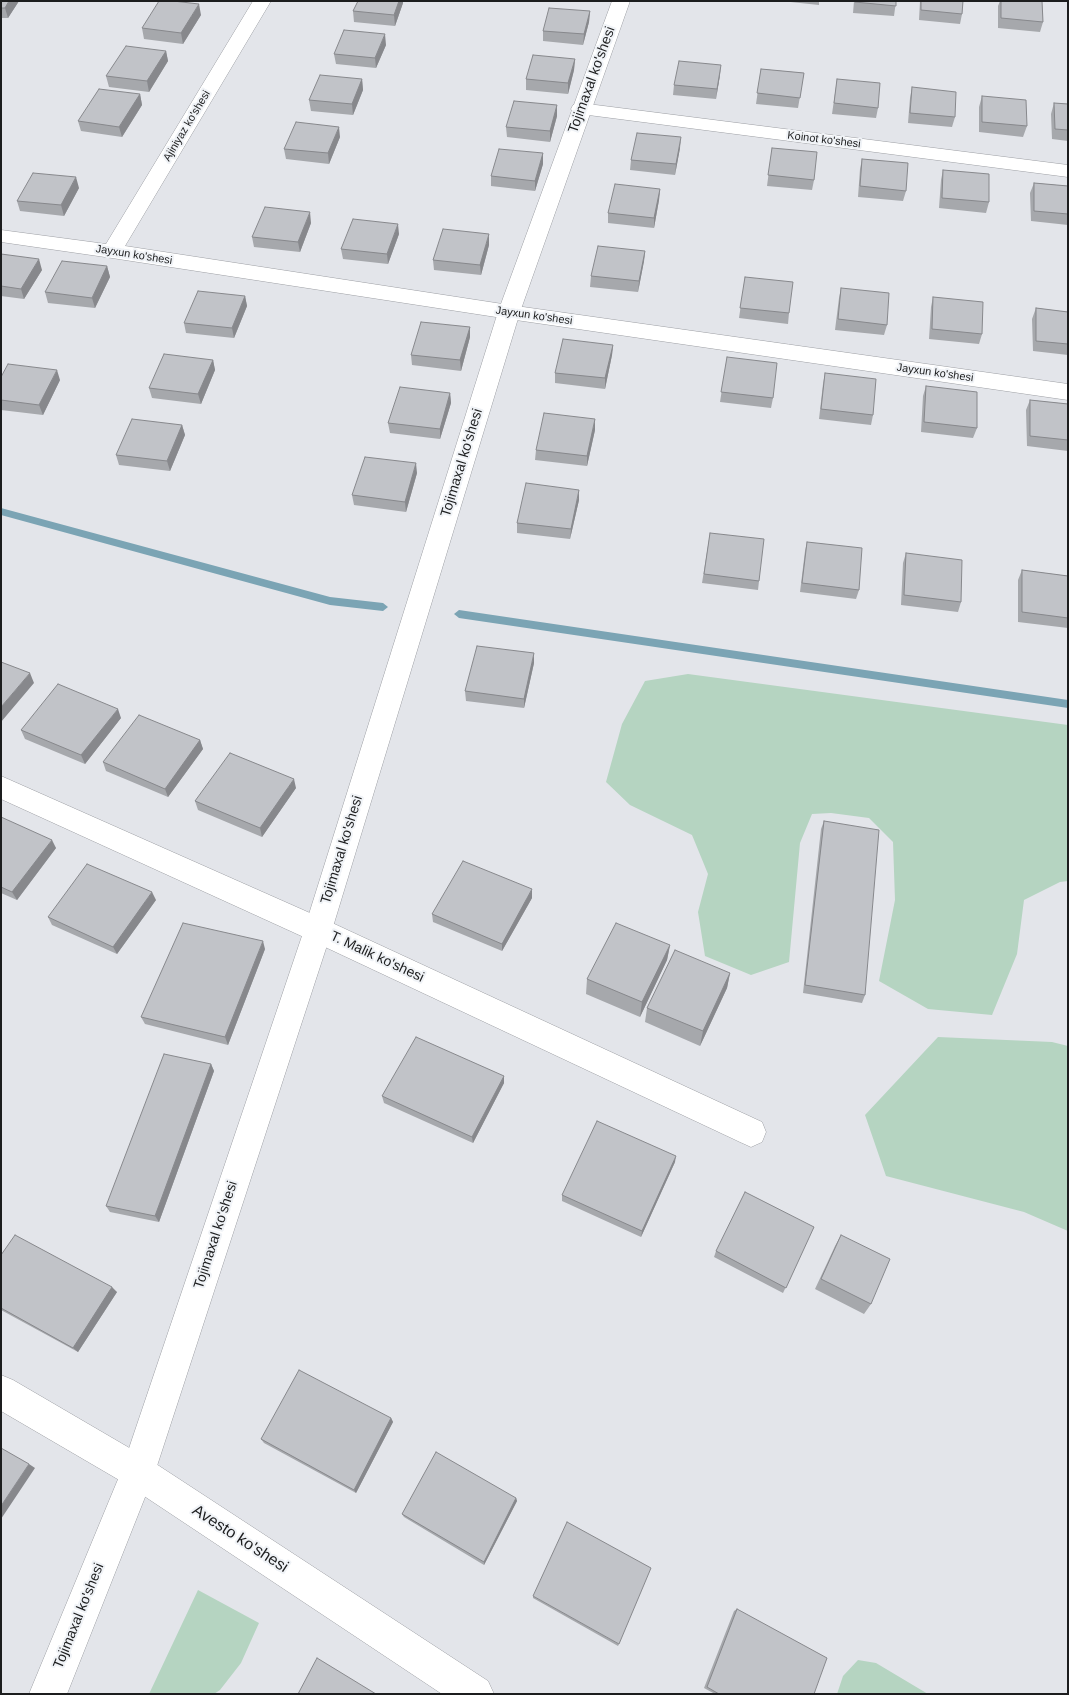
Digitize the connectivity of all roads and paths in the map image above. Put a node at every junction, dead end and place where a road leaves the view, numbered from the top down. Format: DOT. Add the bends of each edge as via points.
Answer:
graph roads {
  1 [pos="262,1"];
  2 [pos="621,1"];
  3 [pos="580,110"];
  4 [pos="1068,171"];
  5 [pos="1,236"];
  6 [pos="112,251"];
  7 [pos="509,312"];
  8 [pos="1068,392"];
  9 [pos="1,787"];
  10 [pos="318,930"];
  11 [pos="751,1132"];
  12 [pos="1,1392"];
  13 [pos="138,1472"];
  14 [pos="48,1694"];
  15 [pos="474,1694"];
  1 -- 6 [label="street, Ajiniyaz ko'shesi"];
  2 -- 3 [label="street, Tojimaxal ko'shesi"];
  3 -- 4 [label="street, Koinot ko'shesi"];
  3 -- 7 [label="street, Tojimaxal ko'shesi"];
  5 -- 6 [label="street, Jayxun ko'shesi"];
  6 -- 7 [label="street, Jayxun ko'shesi"];
  7 -- 8 [label="street, Jayxun ko'shesi"];
  7 -- 10 [label="street, Tojimaxal ko'shesi"];
  9 -- 10 [label="street, T. Malik ko'shesi"];
  10 -- 11 [label="street, T. Malik ko'shesi"];
  10 -- 13 [label="street, Tojimaxal ko'shesi"];
  12 -- 13 [label="street, Avesto ko'shesi"];
  13 -- 14 [label="street, Tojimaxal ko'shesi"];
  13 -- 15 [label="street, Avesto ko'shesi"];
}
